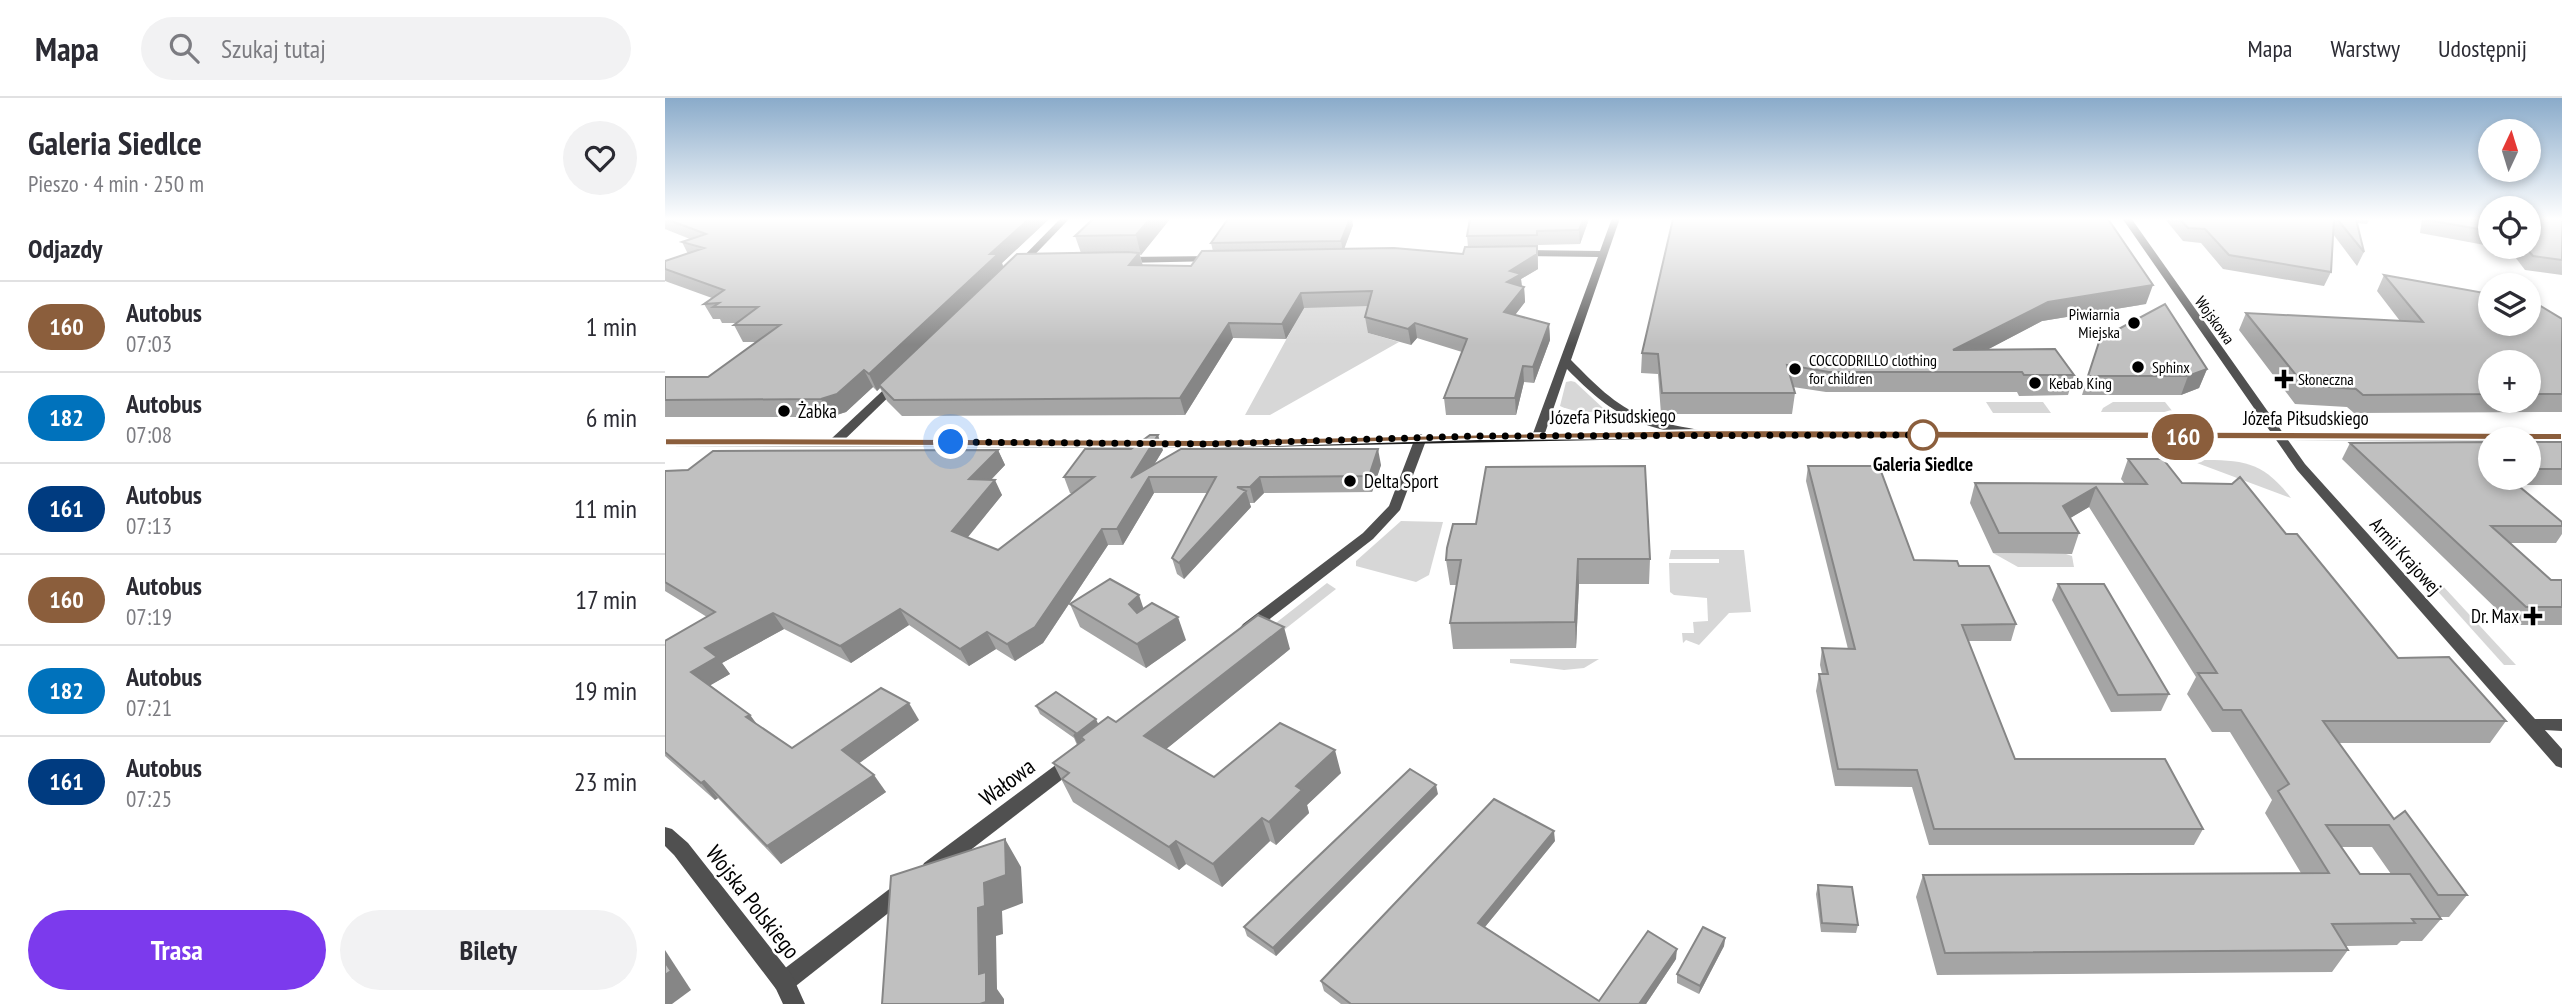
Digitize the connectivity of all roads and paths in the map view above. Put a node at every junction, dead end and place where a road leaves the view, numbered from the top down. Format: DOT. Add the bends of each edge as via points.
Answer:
graph roads {
  1 [pos="1601,260"];
  2 [pos="2154,260"];
  3 [pos="1024,261"];
  4 [pos="1044,262"];
  5 [pos="1014,271"];
  6 [pos="1565,360"];
  7 [pos="909,371"];
  8 [pos="1701,434"];
  9 [pos="1538,436"];
  10 [pos="2281,437"];
  11 [pos="2562,437"];
  12 [pos="1422,438"];
  13 [pos="665,442"];
  14 [pos="835,442"];
  15 [pos="1229,643"];
  16 [pos="2562,724"];
  17 [pos="2532,725"];
  18 [pos="1085,752"];
  19 [pos="2562,761"];
  20 [pos="665,835"];
  21 [pos="784,982"];
  22 [pos="794,1004"];
  1 -- 6 [label="street"];
  2 -- 10 [label="street, Wojskowa"];
  3 -- 4 [label="street"];
  3 -- 5 [label="street"];
  6 -- 8 [label="street" via="1625,415"];
  6 -- 9 [label="street"];
  7 -- 14 [label="street"];
  8 -- 9 [label="main road, Józefa Piłsudskiego"];
  8 -- 10 [label="main road, Józefa Piłsudskiego"];
  9 -- 12 [label="main road, Józefa Piłsudskiego"];
  10 -- 11 [label="main road, Józefa Piłsudskiego"];
  10 -- 17 [label="street, Armii Krajowej" via="2301,467"];
  12 -- 14 [label="main road, Józefa Piłsudskiego" via="1211,444"];
  12 -- 15 [label="street" via="1395,507 1368,536"];
  13 -- 14 [label="main road, Józefa Piłsudskiego"];
  16 -- 17 [label="street"];
  17 -- 19 [label="street, Armii Krajowej"];
  18 -- 21 [label="street, Wałowa"];
  20 -- 21 [label="street, Wojska Polskiego" via="681,849"];
  21 -- 22 [label="street, Wojska Polskiego"];
}
